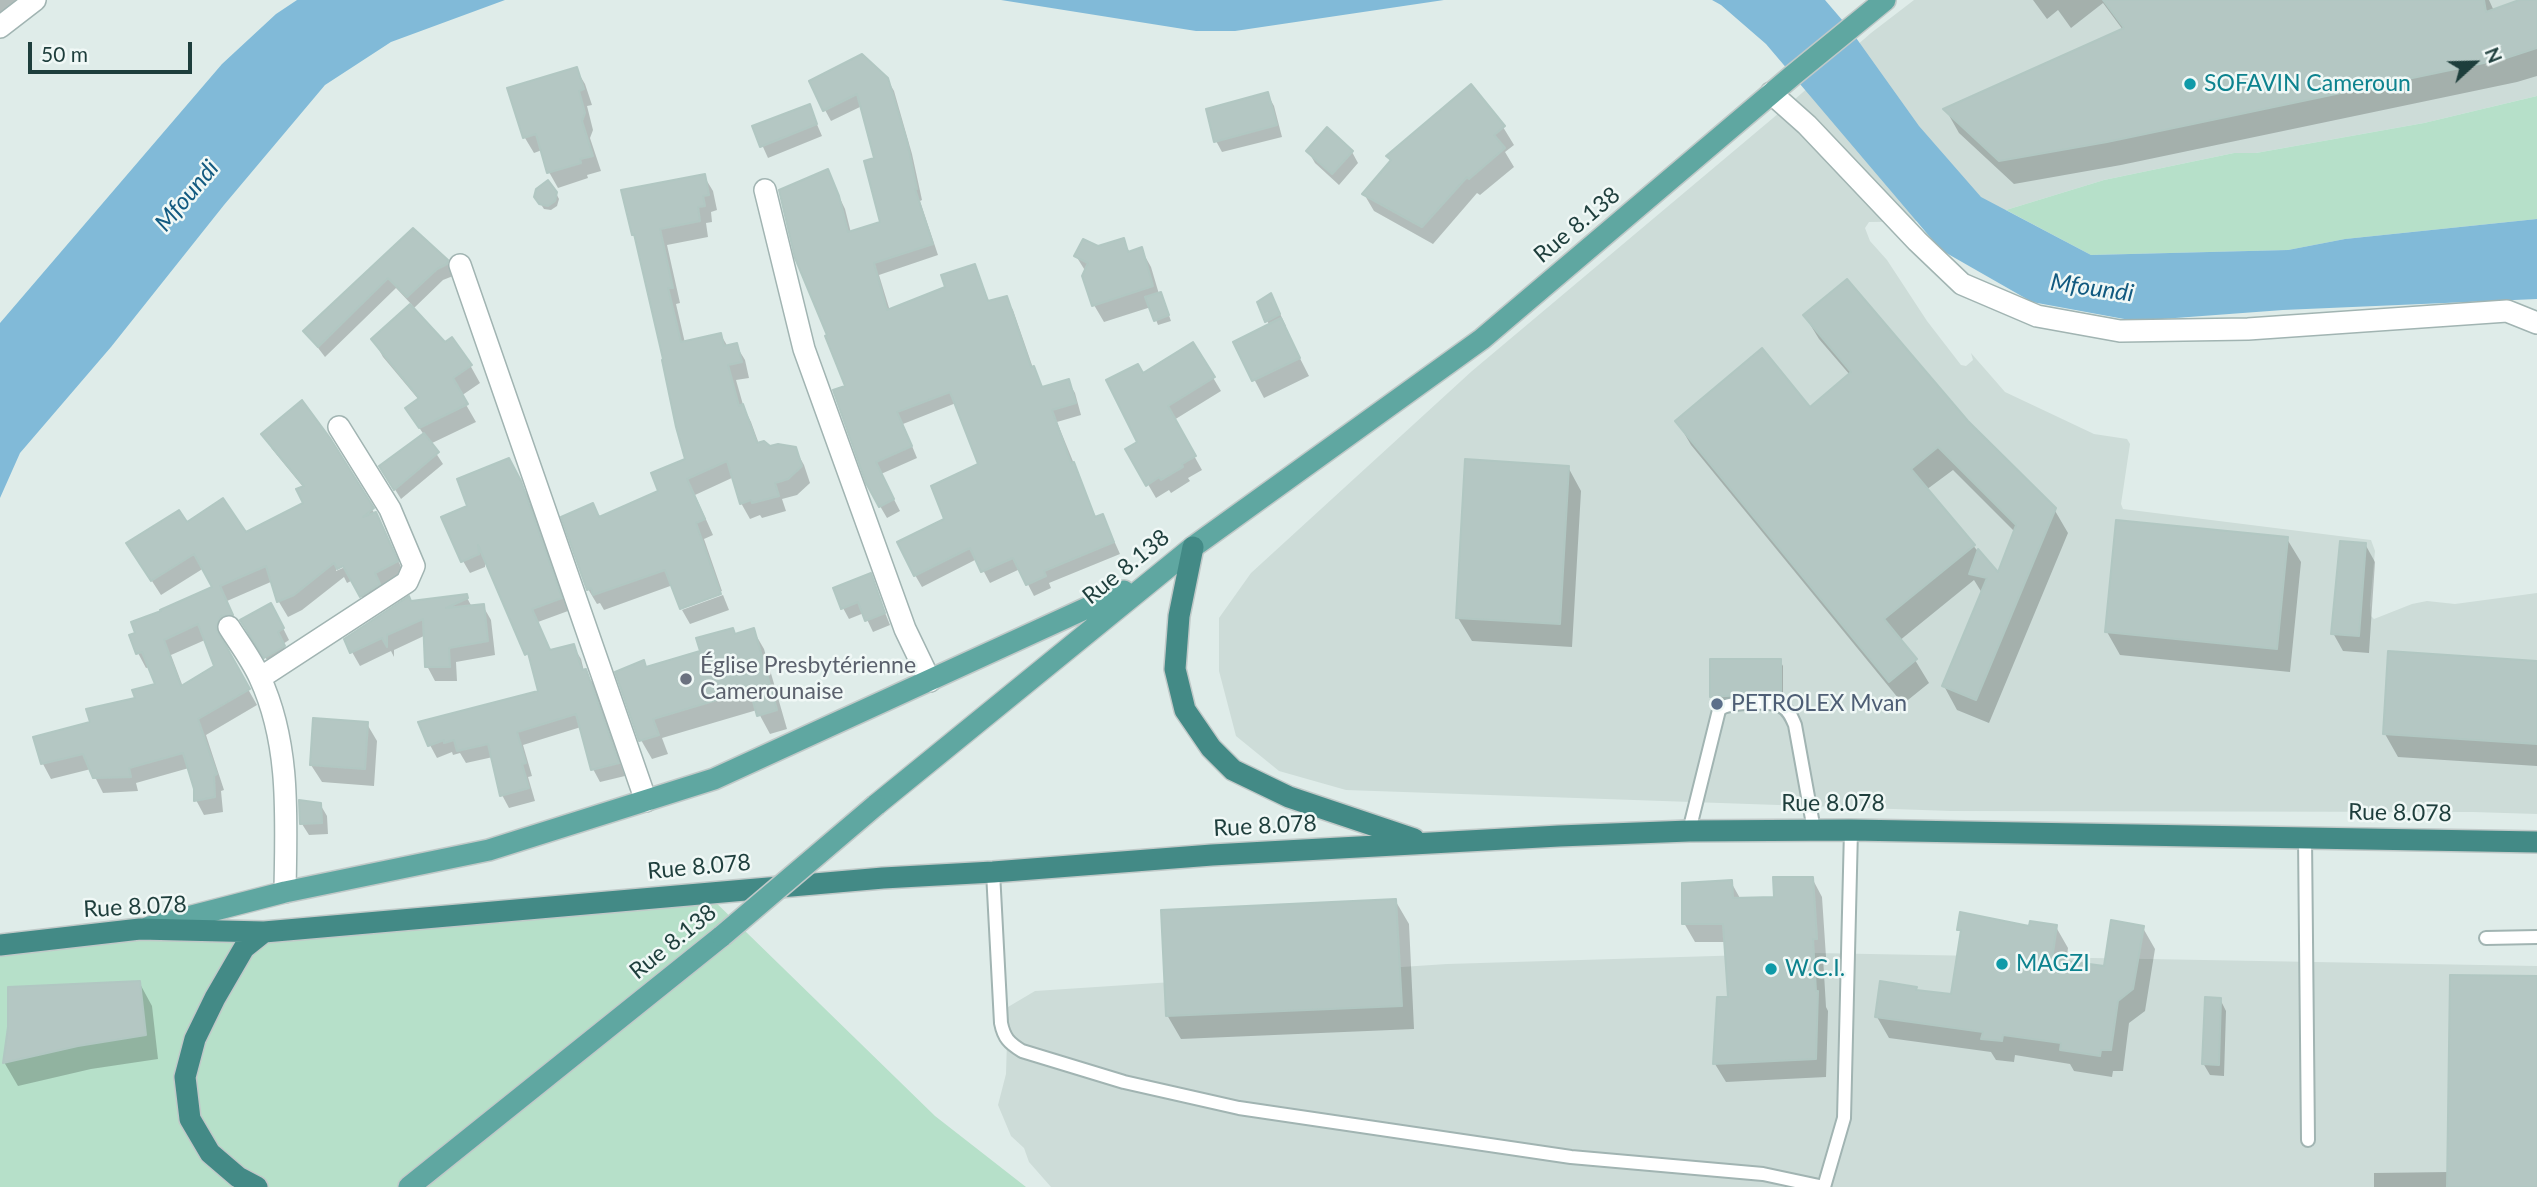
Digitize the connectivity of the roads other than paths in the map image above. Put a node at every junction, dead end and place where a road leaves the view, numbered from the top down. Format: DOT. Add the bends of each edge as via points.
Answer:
graph roads {
  1 [pos="35,0"];
  2 [pos="1885,0"];
  3 [pos="0,27"];
  4 [pos="1777,89"];
  5 [pos="765,190"];
  6 [pos="460,265"];
  7 [pos="2537,323"];
  8 [pos="339,427"];
  9 [pos="1192,547"];
  10 [pos="1154,577"];
  11 [pos="229,627"];
  12 [pos="260,678"];
  13 [pos="930,681"];
  14 [pos="646,801"];
  15 [pos="1814,830"];
  16 [pos="1851,830"];
  17 [pos="1689,831"];
  18 [pos="2305,838"];
  19 [pos="2537,842"];
  20 [pos="1426,843"];
  21 [pos="993,872"];
  22 [pos="285,892"];
  23 [pos="140,929"];
  24 [pos="264,932"];
  25 [pos="2537,937"];
  26 [pos="2486,939"];
  27 [pos="0,945"];
  28 [pos="2308,1140"];
  29 [pos="257,1187"];
  30 [pos="409,1187"];
  1 -- 3 [label="street"];
  2 -- 4 [label="main road, Rue 8.138"];
  4 -- 7 [label="street" via="1962,285 2037,316 2120,331 2248,329 2507,311"];
  4 -- 9 [label="main road, Rue 8.138" via="1482,339"];
  5 -- 13 [label="street" via="804,349 905,629"];
  6 -- 14 [label="street"];
  8 -- 12 [label="street" via="390,509 414,566 412,575"];
  9 -- 10 [label="main road, Rue 8.138"];
  9 -- 20 [label="highway" via="1175,669 1185,710 1212,748 1233,771 1289,797"];
  10 -- 13 [label="main road"];
  10 -- 30 [label="main road, Rue 8.138, bridge" via="722,936"];
  11 -- 12 [label="street"];
  12 -- 22 [label="street" via="276,724 287,795"];
  13 -- 14 [label="main road" via="714,779"];
  14 -- 22 [label="main road" via="489,850"];
  15 -- 16 [label="highway, Rue 8.078"];
  15 -- 17 [label="highway, Rue 8.078"];
  15 -- 17 [label="lane" via="1796,724 1790,713 1781,706 1732,703 1719,710"];
  16 -- 18 [label="highway, Rue 8.078"];
  16 -- 21 [label="lane" via="1844,1118 1824,1187 1763,1174 1571,1157 1239,1108 1124,1082 1021,1051 1003,1033"];
  17 -- 20 [label="highway, Rue 8.078"];
  18 -- 19 [label="highway, Rue 8.078"];
  18 -- 28 [label="lane"];
  20 -- 21 [label="highway, Rue 8.078"];
  21 -- 24 [label="highway, Rue 8.078" via="719,891"];
  22 -- 23 [label="main road"];
  23 -- 24 [label="highway, Rue 8.078"];
  23 -- 27 [label="highway, Rue 8.078"];
  24 -- 29 [label="highway" via="244,948 215,998 195,1039 185,1077 190,1119 209,1153"];
  25 -- 26 [label="lane"];
}
